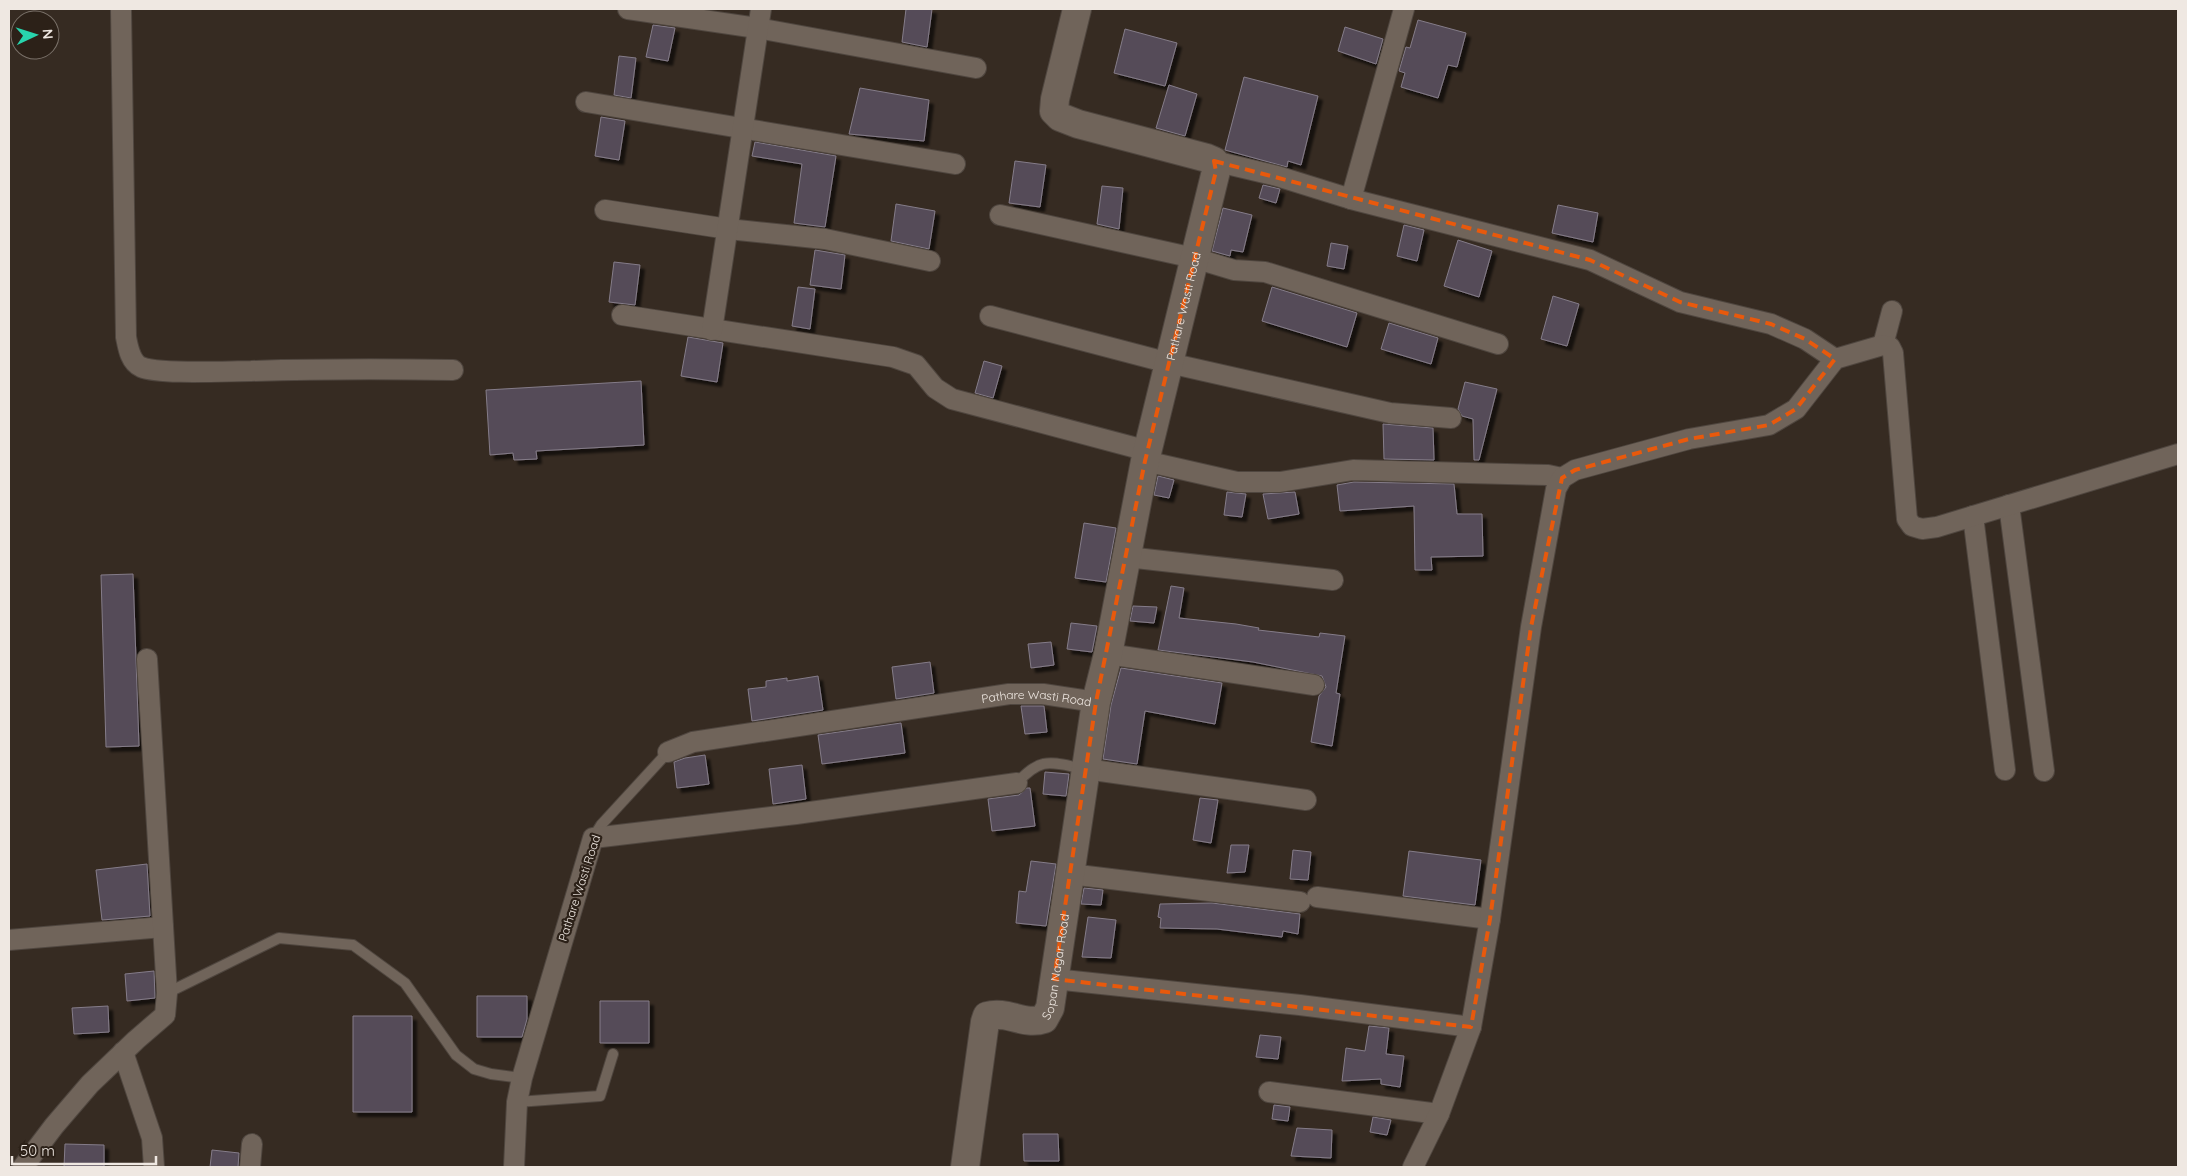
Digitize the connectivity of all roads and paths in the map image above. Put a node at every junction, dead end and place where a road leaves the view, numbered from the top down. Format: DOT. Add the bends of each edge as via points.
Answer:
graph roads {
  1 [pos="120,9"];
  2 [pos="628,9"];
  3 [pos="1077,9"];
  4 [pos="1404,9"];
  5 [pos="759,18"];
  6 [pos="976,68"];
  7 [pos="586,102"];
  8 [pos="742,128"];
  9 [pos="1214,162"];
  10 [pos="955,164"];
  11 [pos="1352,199"];
  12 [pos="605,210"];
  13 [pos="1000,215"];
  14 [pos="728,229"];
  15 [pos="1194,258"];
  16 [pos="930,262"];
  17 [pos="1892,311"];
  18 [pos="622,315"];
  19 [pos="990,316"];
  20 [pos="712,330"];
  21 [pos="1498,344"];
  22 [pos="1883,345"];
  23 [pos="1835,359"];
  24 [pos="1169,363"];
  25 [pos="453,370"];
  26 [pos="1451,418"];
  27 [pos="2178,454"];
  28 [pos="1146,456"];
  29 [pos="1562,478"];
  30 [pos="2009,505"];
  31 [pos="1974,516"];
  32 [pos="1127,557"];
  33 [pos="1333,580"];
  34 [pos="1108,654"];
  35 [pos="147,659"];
  36 [pos="1314,685"];
  37 [pos="1096,702"];
  38 [pos="668,752"];
  39 [pos="1086,770"];
  40 [pos="2005,770"];
  41 [pos="2044,771"];
  42 [pos="1018,783"];
  43 [pos="1306,800"];
  44 [pos="593,838"];
  45 [pos="1070,874"];
  46 [pos="1490,920"];
  47 [pos="163,927"];
  48 [pos="9,940"];
  49 [pos="1054,979"];
  50 [pos="167,992"];
  51 [pos="1471,1027"];
  52 [pos="123,1052"];
  53 [pos="613,1054"];
  54 [pos="522,1078"];
  55 [pos="1269,1092"];
  56 [pos="517,1102"];
  57 [pos="1439,1114"];
  58 [pos="252,1144"];
  59 [pos="23,1167"];
  60 [pos="154,1167"];
  61 [pos="250,1167"];
  62 [pos="514,1167"];
  63 [pos="965,1167"];
  64 [pos="1413,1167"];
  1 -- 25 [label="street" via="126,337 130,355 140,366 206,372"];
  2 -- 5 [label="street"];
  3 -- 9 [label="street" via="1055,99 1054,110 1060,117"];
  4 -- 11 [label="street"];
  5 -- 6 [label="street"];
  5 -- 8 [label="street"];
  7 -- 8 [label="street"];
  8 -- 10 [label="street"];
  8 -- 14 [label="street"];
  9 -- 11 [label="street" via="1277,176"];
  9 -- 15 [label="street, Pathare Wasti Road" via="1216,170"];
  11 -- 23 [label="street" via="1590,260 1680,302 1770,324 1805,339"];
  12 -- 14 [label="street"];
  13 -- 15 [label="street"];
  14 -- 16 [label="street" via="825,239"];
  14 -- 20 [label="street"];
  15 -- 21 [label="street" via="1234,270 1265,272"];
  15 -- 24 [label="street, Pathare Wasti Road"];
  17 -- 22 [label="street"];
  18 -- 20 [label="street"];
  19 -- 24 [label="street"];
  20 -- 28 [label="street" via="900,359 916,366 935,388 952,399"];
  22 -- 23 [label="street"];
  22 -- 31 [label="street" via="1890,347 1893,353 1907,519 1912,526 1922,529"];
  23 -- 29 [label="street" via="1796,409 1769,425 1689,439 1575,470"];
  24 -- 26 [label="street" via="1390,413"];
  24 -- 28 [label="street, Pathare Wasti Road"];
  27 -- 30 [label="street"];
  28 -- 29 [label="street" via="1237,482 1280,482 1354,470 1548,474"];
  28 -- 32 [label="street, Pathare Wasti Road"];
  29 -- 46 [label="street" via="1556,489 1531,627"];
  30 -- 31 [label="street"];
  30 -- 41 [label="street"];
  31 -- 40 [label="street"];
  32 -- 33 [label="street"];
  32 -- 34 [label="street, Pathare Wasti Road"];
  34 -- 36 [label="street"];
  34 -- 37 [label="street, Pathare Wasti Road"];
  35 -- 47 [label="street"];
  37 -- 38 [label="street, Pathare Wasti Road" via="1043,694 1009,694 693,742"];
  37 -- 39 [label="street, Sopan Nagar Road"];
  38 -- 44 [label="lane, Pathare Wasti Road" via="601,825"];
  39 -- 42 [label="lane" via="1044,762 1029,770"];
  39 -- 43 [label="street"];
  39 -- 45 [label="street, Sopan Nagar Road"];
  42 -- 44 [label="street" via="806,813"];
  44 -- 54 [label="street, Pathare Wasti Road"];
  45 -- 46 [label="street"];
  45 -- 49 [label="street, Sopan Nagar Road"];
  46 -- 51 [label="street"];
  47 -- 48 [label="street"];
  47 -- 50 [label="street"];
  49 -- 51 [label="street"];
  49 -- 63 [label="street, Sopan Nagar Road" via="1050,1008 1044,1019 1034,1023 996,1013 987,1016"];
  50 -- 52 [label="street" via="165,1016"];
  50 -- 54 [label="lane" via="279,938 353,945 405,984 456,1055 474,1069"];
  51 -- 57 [label="street"];
  52 -- 59 [label="street" via="90,1084"];
  52 -- 60 [label="street" via="152,1138"];
  53 -- 56 [label="lane" via="600,1096"];
  54 -- 56 [label="street, Pathare Wasti Road"];
  55 -- 57 [label="street"];
  56 -- 62 [label="street, Pathare Wasti Road"];
  57 -- 64 [label="street"];
  58 -- 61 [label="street"];
}
